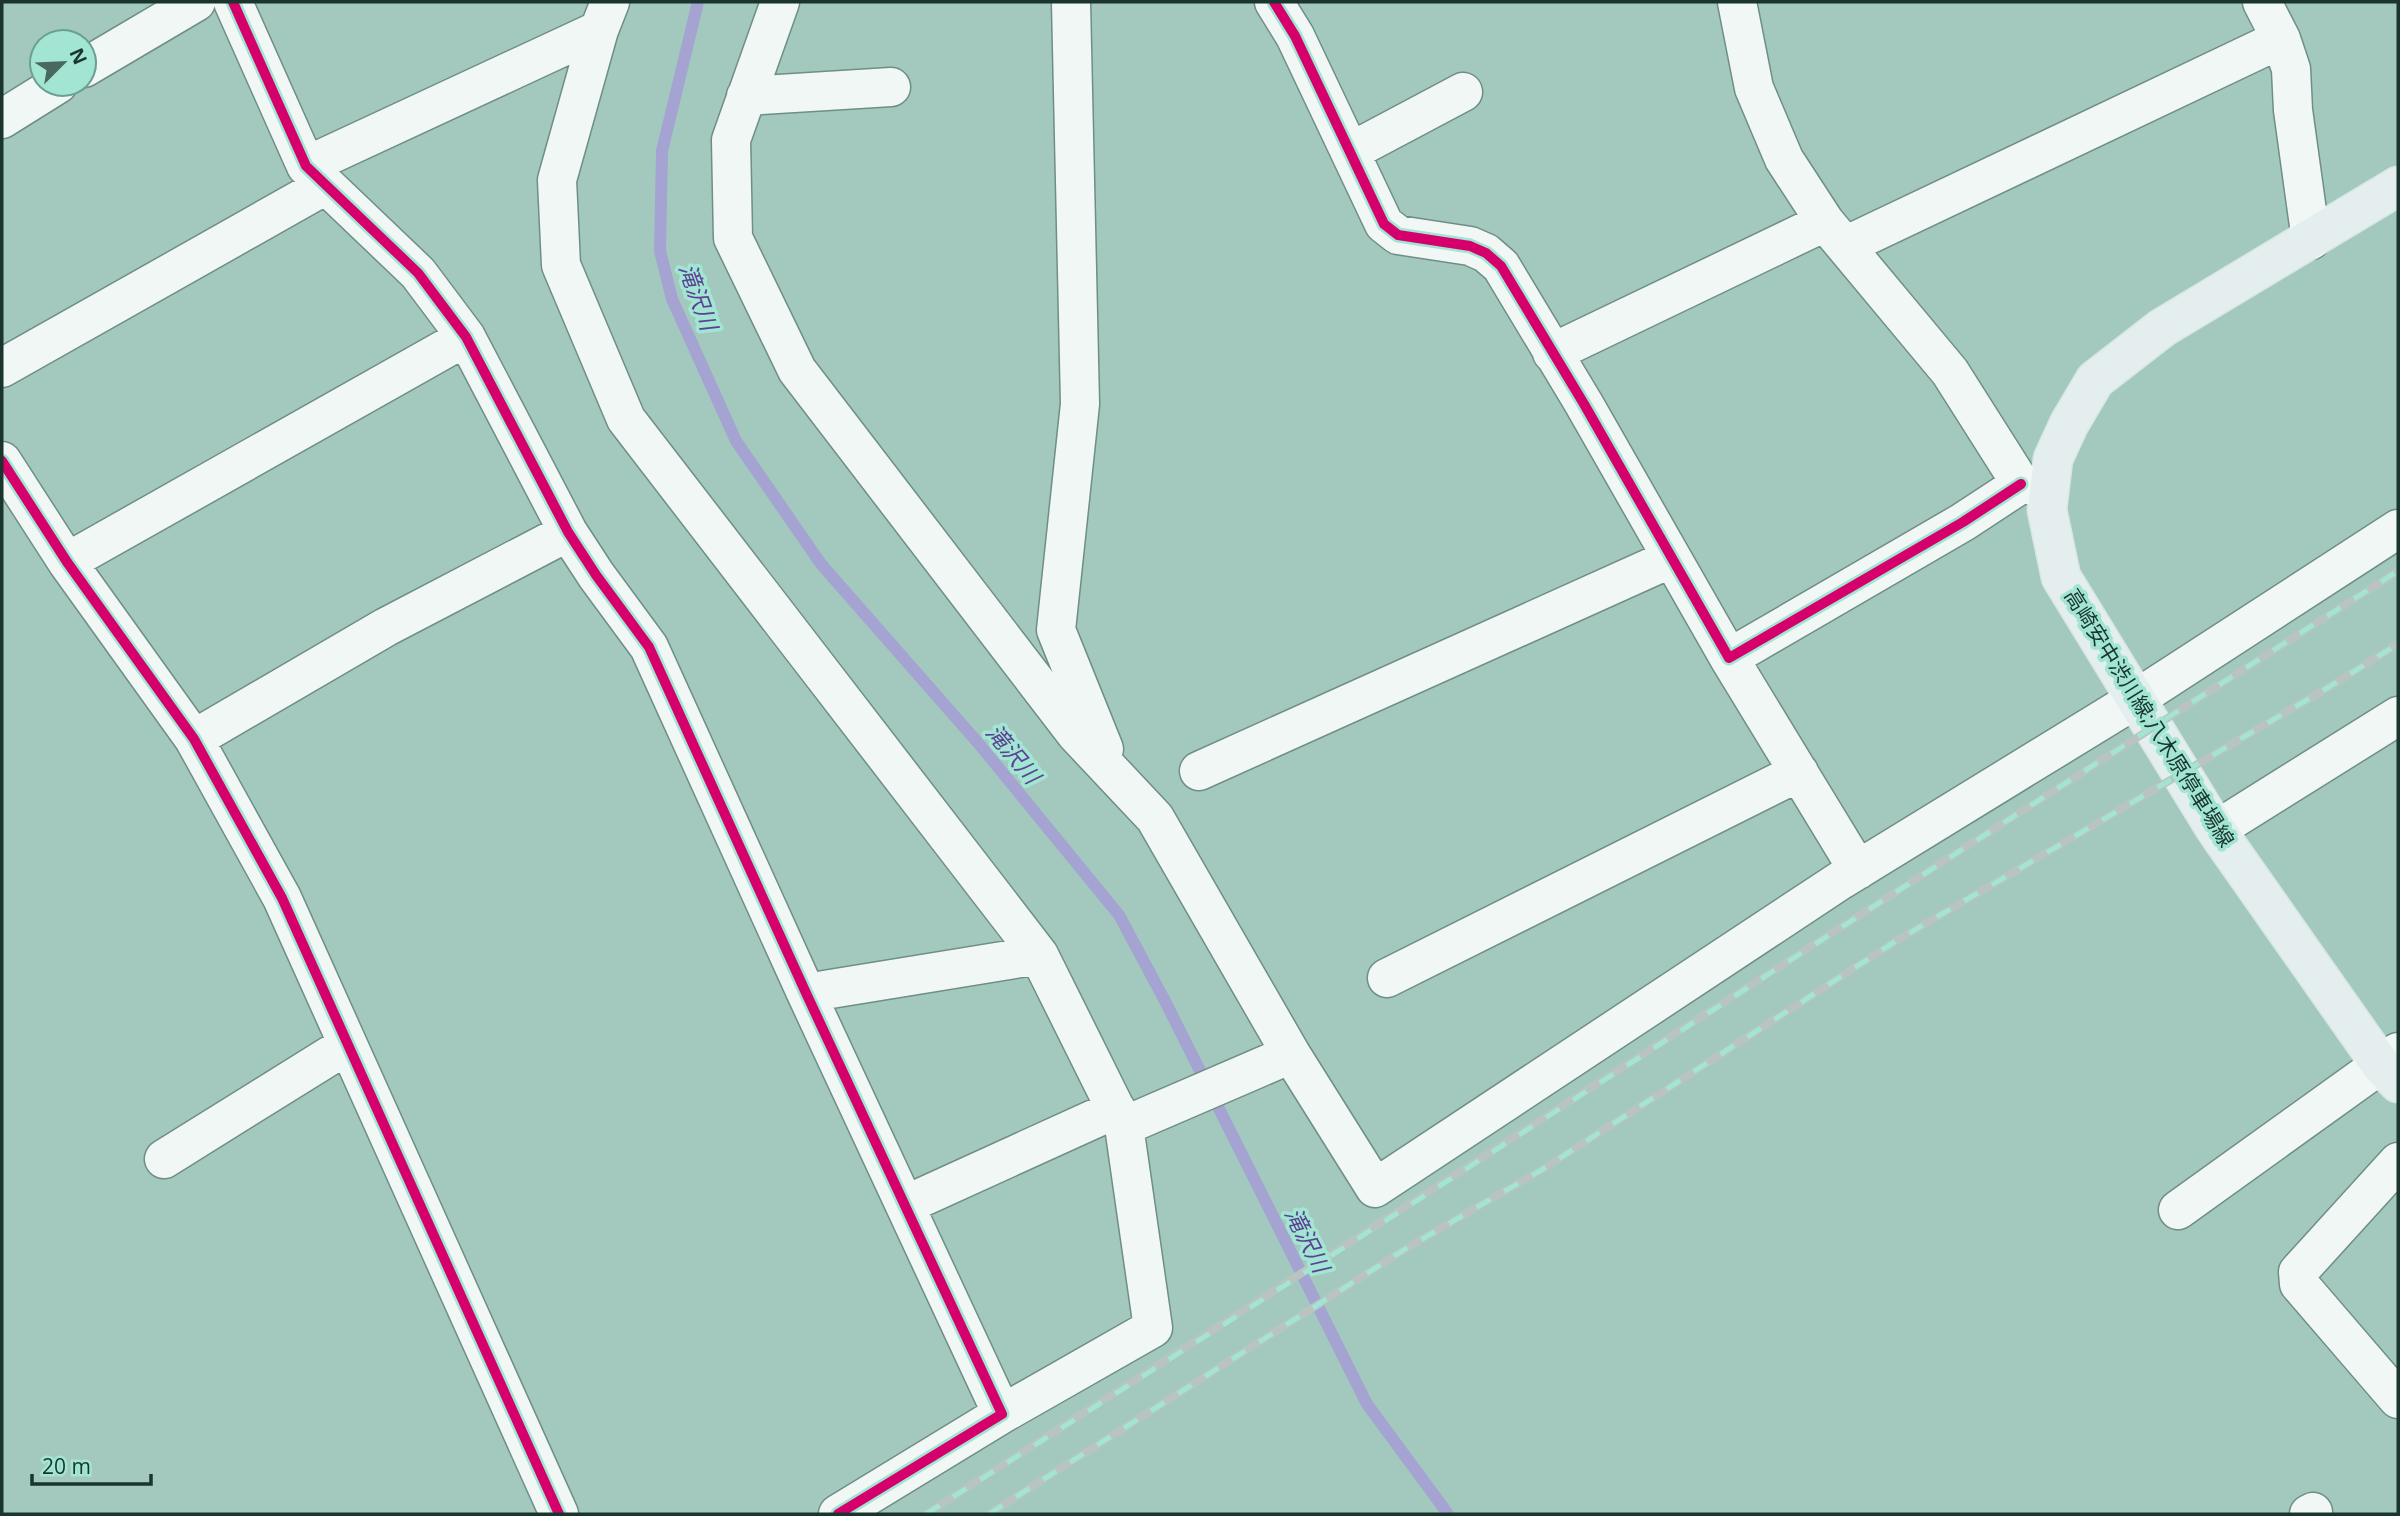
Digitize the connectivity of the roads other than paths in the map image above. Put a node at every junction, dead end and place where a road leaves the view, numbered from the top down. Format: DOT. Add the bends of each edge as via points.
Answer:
graph roads {
  1 [pos="196,2"];
  2 [pos="233,2"];
  3 [pos="780,2"];
  4 [pos="1071,2"];
  5 [pos="1274,2"];
  6 [pos="1737,2"];
  7 [pos="2262,2"];
  8 [pos="604,16"];
  9 [pos="2281,39"];
  10 [pos="98,60"];
  11 [pos="891,87"];
  12 [pos="1463,92"];
  13 [pos="746,96"];
  14 [pos="36,98"];
  15 [pos="2,119"];
  16 [pos="1350,152"];
  17 [pos="316,176"];
  18 [pos="2398,186"];
  19 [pos="1836,233"];
  20 [pos="2311,240"];
  21 [pos="466,337"];
  22 [pos="1552,353"];
  23 [pos="2,368"];
  24 [pos="2,461"];
  25 [pos="2035,485"];
  26 [pos="2398,529"];
  27 [pos="568,532"];
  28 [pos="1672,558"];
  29 [pos="67,562"];
  30 [pos="1729,658"];
  31 [pos="2136,699"];
  32 [pos="2398,716"];
  33 [pos="194,739"];
  34 [pos="1199,771"];
  35 [pos="1799,772"];
  36 [pos="1114,775"];
  37 [pos="2216,830"];
  38 [pos="1858,870"];
  39 [pos="1039,955"];
  40 [pos="1387,978"];
  41 [pos="807,993"];
  42 [pos="347,1045"];
  43 [pos="1291,1054"];
  44 [pos="2392,1067"];
  45 [pos="1120,1118"];
  46 [pos="164,1159"];
  47 [pos="2398,1162"];
  48 [pos="905,1205"];
  49 [pos="2178,1210"];
  50 [pos="2398,1399"];
  51 [pos="1002,1414"];
  52 [pos="559,1514"];
  53 [pos="838,1514"];
  1 -- 10 [label="street"];
  2 -- 17 [label="street"];
  3 -- 13 [label="street"];
  4 -- 36 [label="street" via="1080,404 1056,630"];
  5 -- 16 [label="street"];
  6 -- 19 [label="street" via="1754,88 1784,159"];
  7 -- 9 [label="street"];
  8 -- 17 [label="street"];
  8 -- 39 [label="street" via="557,180 561,265 626,419"];
  9 -- 19 [label="street"];
  9 -- 20 [label="street" via="2291,69"];
  11 -- 13 [label="street"];
  12 -- 16 [label="street"];
  13 -- 36 [label="street" via="732,139 733,238 797,370 1076,734"];
  14 -- 15 [label="street"];
  16 -- 22 [label="street" via="1384,224 1398,234 1486,253 1501,266"];
  17 -- 21 [label="street" via="418,273"];
  17 -- 23 [label="street"];
  18 -- 20 [label="main road, 高崎安中渋川線;八木原停車場線"];
  19 -- 22 [label="street"];
  19 -- 25 [label="street"];
  20 -- 25 [label="main road, 高崎安中渋川線;八木原停車場線" via="2162,328 2095,380"];
  21 -- 27 [label="street"];
  21 -- 29 [label="street"];
  22 -- 28 [label="street"];
  24 -- 29 [label="street"];
  25 -- 30 [label="street"];
  25 -- 31 [label="main road, 高崎安中渋川線;八木原停車場線" via="2047,510 2061,577"];
  26 -- 31 [label="street"];
  27 -- 33 [label="street" via="386,626"];
  27 -- 41 [label="street" via="649,647"];
  28 -- 30 [label="street"];
  28 -- 34 [label="street"];
  29 -- 33 [label="street"];
  30 -- 35 [label="street"];
  31 -- 37 [label="main road, 高崎安中渋川線;八木原停車場線"];
  31 -- 38 [label="street"];
  32 -- 37 [label="street"];
  33 -- 42 [label="street" via="282,898"];
  35 -- 38 [label="street"];
  35 -- 40 [label="street"];
  36 -- 43 [label="street" via="1155,818"];
  37 -- 44 [label="main road, 高崎安中渋川線;八木原停車場線"];
  38 -- 43 [label="street" via="1375,1188"];
  39 -- 41 [label="street"];
  39 -- 45 [label="street"];
  41 -- 48 [label="street"];
  42 -- 46 [label="street"];
  42 -- 52 [label="street"];
  43 -- 45 [label="street" via="1185,1100"];
  44 -- 49 [label="street"];
  45 -- 48 [label="street"];
  45 -- 51 [label="street" via="1153,1328"];
  47 -- 50 [label="street" via="2298,1272 2299,1284"];
  48 -- 51 [label="street"];
  51 -- 53 [label="street"];
}
